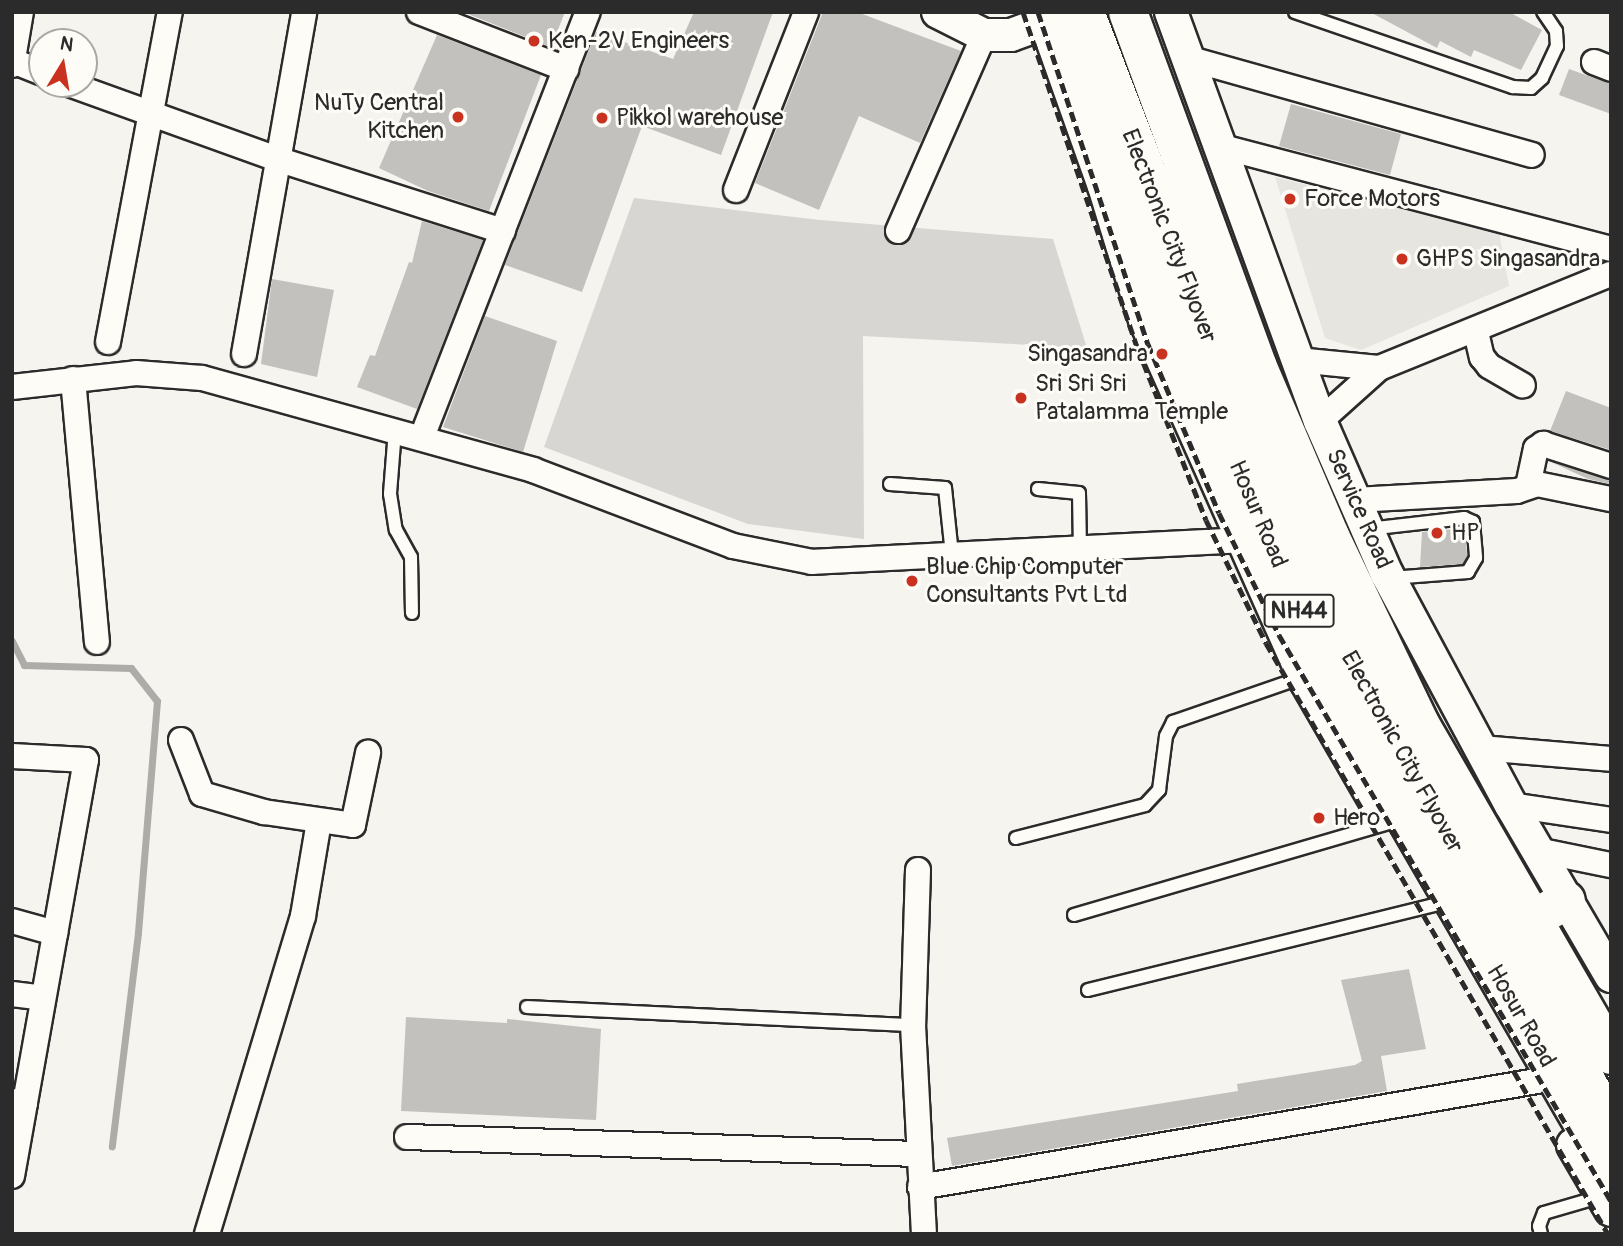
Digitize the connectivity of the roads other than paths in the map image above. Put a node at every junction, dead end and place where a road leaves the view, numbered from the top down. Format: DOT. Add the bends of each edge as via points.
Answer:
graph roads {
  1 [pos="22,12"];
  2 [pos="170,12"];
  3 [pos="304,12"];
  4 [pos="419,12"];
  5 [pos="588,12"];
  6 [pos="806,12"];
  7 [pos="938,12"];
  8 [pos="1085,12"];
  9 [pos="1113,12"];
  10 [pos="1128,12"];
  11 [pos="1171,12"];
  12 [pos="1294,12"];
  13 [pos="1543,12"];
  14 [pos="1051,16"];
  15 [pos="984,35"];
  16 [pos="1187,58"];
  17 [pos="12,62"];
  18 [pos="566,69"];
  19 [pos="98,95"];
  20 [pos="151,116"];
  21 [pos="1219,146"];
  22 [pos="1532,155"];
  23 [pos="277,159"];
  24 [pos="737,190"];
  25 [pos="503,230"];
  26 [pos="898,231"];
  27 [pos="1611,249"];
  28 [pos="1611,274"];
  29 [pos="1476,331"];
  30 [pos="108,342"];
  31 [pos="244,354"];
  32 [pos="1297,360"];
  33 [pos="1379,368"];
  34 [pos="73,379"];
  35 [pos="1523,386"];
  36 [pos="12,387"];
  37 [pos="1320,421"];
  38 [pos="395,430"];
  39 [pos="422,438"];
  40 [pos="1611,466"];
  41 [pos="890,484"];
  42 [pos="1528,486"];
  43 [pos="1038,489"];
  44 [pos="1611,499"];
  45 [pos="1355,500"];
  46 [pos="1368,529"];
  47 [pos="1243,540"];
  48 [pos="1080,548"];
  49 [pos="952,555"];
  50 [pos="1390,578"];
  51 [pos="412,613"];
  52 [pos="97,642"];
  53 [pos="1304,676"];
  54 [pos="181,740"];
  55 [pos="1481,748"];
  56 [pos="368,754"];
  57 [pos="12,756"];
  58 [pos="1611,760"];
  59 [pos="1511,805"];
  60 [pos="1611,820"];
  61 [pos="319,821"];
  62 [pos="1388,823"];
  63 [pos="1016,838"];
  64 [pos="1538,850"];
  65 [pos="1611,865"];
  66 [pos="918,870"];
  67 [pos="1566,900"];
  68 [pos="1435,905"];
  69 [pos="1074,915"];
  70 [pos="1532,920"];
  71 [pos="12,921"];
  72 [pos="55,933"];
  73 [pos="1611,976"];
  74 [pos="1088,990"];
  75 [pos="12,994"];
  76 [pos="43,998"];
  77 [pos="527,1007"];
  78 [pos="913,1025"];
  79 [pos="1611,1055"];
  80 [pos="1611,1079"];
  81 [pos="1536,1081"];
  82 [pos="19,1102"];
  83 [pos="1611,1125"];
  84 [pos="407,1137"];
  85 [pos="918,1154"];
  86 [pos="12,1176"];
  87 [pos="920,1187"];
  88 [pos="1608,1193"];
  89 [pos="207,1234"];
  90 [pos="924,1234"];
  91 [pos="1541,1234"];
  1 -- 17 [label="street"];
  2 -- 20 [label="street"];
  3 -- 23 [label="street"];
  4 -- 18 [label="street"];
  5 -- 18 [label="street"];
  6 -- 24 [label="street"];
  7 -- 15 [label="street"];
  8 -- 83 [label="highway, Electronic City Flyover" via="1258,463 1357,675"];
  9 -- 80 [label="highway, Electronic City Flyover" via="1310,530 1406,730"];
  10 -- 70 [label="highway, NH44" via="1257,365 1330,536 1420,724"];
  11 -- 16 [label="street, Service Road"];
  12 -- 13 [label="lane" via="1513,87 1531,88 1542,78 1557,46 1556,31"];
  14 -- 15 [label="street" via="1011,35"];
  14 -- 47 [label="street" via="1145,320"];
  14 -- 88 [label="highway, Hosur Road / NH44" via="1301,614 1384,780"];
  15 -- 26 [label="street"];
  16 -- 21 [label="street, Service Road"];
  16 -- 22 [label="street"];
  18 -- 25 [label="street"];
  19 -- 20 [label="street"];
  20 -- 23 [label="street"];
  20 -- 30 [label="street"];
  21 -- 27 [label="street"];
  21 -- 32 [label="street, Service Road"];
  23 -- 25 [label="street"];
  23 -- 31 [label="street"];
  25 -- 39 [label="street"];
  28 -- 29 [label="street"];
  29 -- 33 [label="street"];
  29 -- 35 [label="street" via="1489,366"];
  32 -- 33 [label="street"];
  32 -- 37 [label="street, Service Road"];
  33 -- 37 [label="street"];
  34 -- 36 [label="street"];
  34 -- 38 [label="street" via="172,373"];
  34 -- 52 [label="street"];
  37 -- 45 [label="street, Service Road"];
  38 -- 39 [label="street"];
  38 -- 51 [label="lane" via="390,494 396,530 411,557"];
  39 -- 49 [label="street" via="533,470 733,546 812,562"];
  40 -- 42 [label="street" via="1543,444 1536,449"];
  41 -- 49 [label="lane" via="945,488"];
  42 -- 44 [label="street"];
  42 -- 45 [label="street" via="1517,491"];
  43 -- 48 [label="lane" via="1079,493"];
  45 -- 46 [label="street, Service Road"];
  46 -- 50 [label="street, Service Road"];
  46 -- 50 [label="lane" via="1464,518 1473,522 1476,558 1468,572"];
  47 -- 48 [label="street"];
  47 -- 53 [label="street"];
  48 -- 49 [label="street"];
  50 -- 55 [label="street, Service Road"];
  53 -- 62 [label="street"];
  53 -- 63 [label="lane" via="1173,722 1166,736 1159,790 1145,805"];
  54 -- 61 [label="street" via="202,794 264,813"];
  55 -- 58 [label="street"];
  55 -- 59 [label="street, Service Road"];
  56 -- 61 [label="street" via="353,825"];
  57 -- 72 [label="street" via="86,760"];
  59 -- 60 [label="street"];
  59 -- 64 [label="street, Service Road"];
  61 -- 89 [label="street" via="303,916"];
  62 -- 68 [label="street"];
  62 -- 69 [label="lane"];
  64 -- 65 [label="street"];
  64 -- 67 [label="street, Service Road"];
  66 -- 78 [label="street"];
  67 -- 70 [label="highway"];
  67 -- 73 [label="street, Service Road"];
  68 -- 74 [label="lane"];
  68 -- 81 [label="street"];
  70 -- 79 [label="highway, NH44"];
  71 -- 72 [label="street"];
  72 -- 76 [label="street"];
  75 -- 76 [label="street"];
  76 -- 82 [label="street"];
  77 -- 78 [label="lane"];
  78 -- 85 [label="street"];
  81 -- 87 [label="street"];
  81 -- 88 [label="street"];
  82 -- 86 [label="street"];
  84 -- 85 [label="street"];
  85 -- 87 [label="street"];
  87 -- 90 [label="street"];
  88 -- 91 [label="lane" via="1544,1213"];
}
